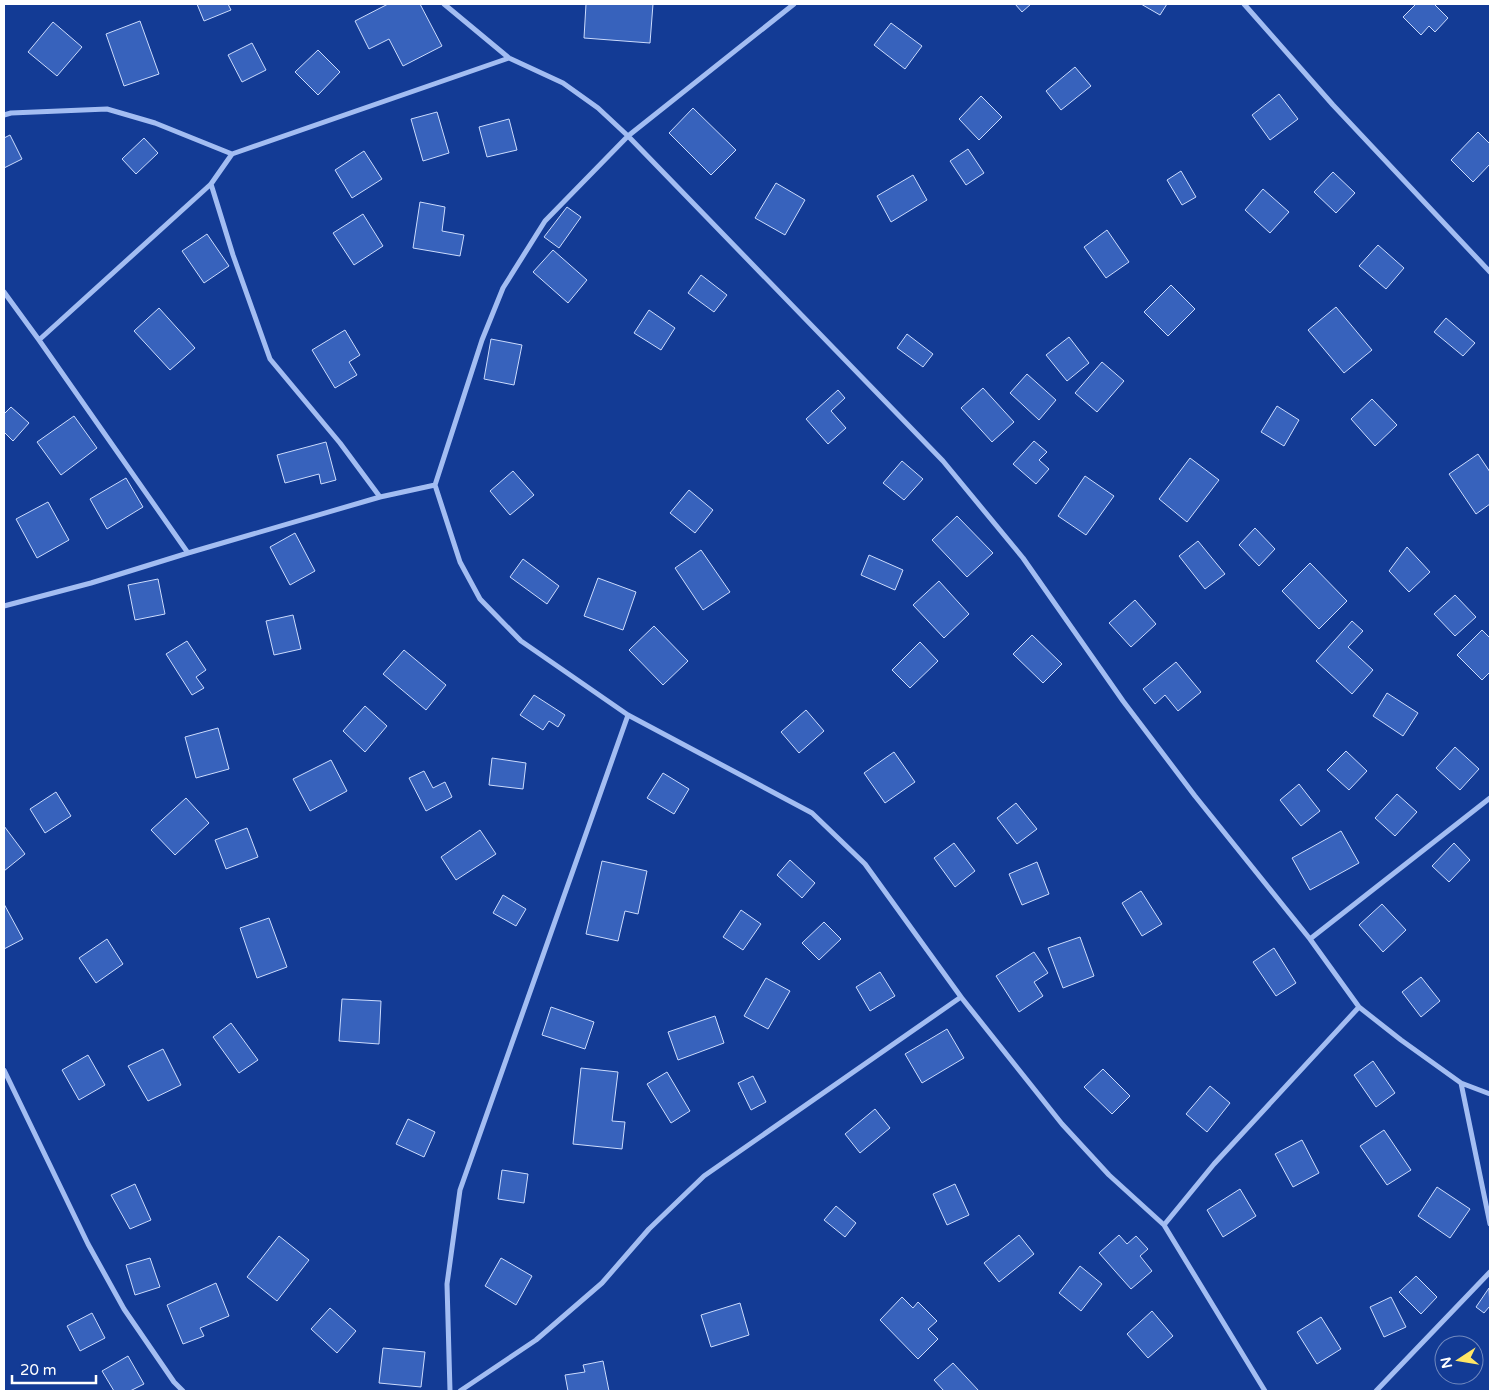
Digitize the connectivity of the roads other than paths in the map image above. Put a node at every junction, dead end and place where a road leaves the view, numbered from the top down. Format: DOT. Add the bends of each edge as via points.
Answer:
graph roads {
  1 [pos="444,4"];
  2 [pos="794,4"];
  3 [pos="1244,4"];
  4 [pos="510,58"];
  5 [pos="4,115"];
  6 [pos="628,136"];
  7 [pos="232,154"];
  8 [pos="211,184"];
  9 [pos="1490,272"];
  10 [pos="4,292"];
  11 [pos="39,340"];
  12 [pos="435,485"];
  13 [pos="380,497"];
  14 [pos="188,553"];
  15 [pos="4,606"];
  16 [pos="628,715"];
  17 [pos="1490,798"];
  18 [pos="1310,939"];
  19 [pos="961,997"];
  20 [pos="1360,1007"];
  21 [pos="4,1070"];
  22 [pos="1460,1083"];
  23 [pos="1490,1094"];
  24 [pos="1490,1224"];
  25 [pos="1164,1225"];
  26 [pos="1490,1272"];
  27 [pos="183,1391"];
  28 [pos="450,1391"];
  29 [pos="460,1391"];
  30 [pos="1265,1391"];
  31 [pos="1376,1391"];
  1 -- 4 [label="street"];
  2 -- 6 [label="street"];
  3 -- 9 [label="street" via="1332,106"];
  4 -- 6 [label="street" via="563,83 598,108"];
  4 -- 7 [label="street"];
  5 -- 7 [label="street" via="107,109 155,123"];
  6 -- 12 [label="street" via="545,221 503,288 482,340"];
  6 -- 18 [label="street" via="944,461 1022,558 1195,796"];
  7 -- 8 [label="street"];
  8 -- 11 [label="street"];
  8 -- 13 [label="street" via="270,359"];
  10 -- 11 [label="street"];
  11 -- 14 [label="street"];
  12 -- 13 [label="street"];
  12 -- 16 [label="street" via="460,562 480,599 521,641"];
  13 -- 14 [label="street"];
  14 -- 15 [label="street"];
  16 -- 19 [label="street" via="812,813 865,864"];
  16 -- 28 [label="street" via="460,1190 447,1284"];
  17 -- 18 [label="street"];
  18 -- 20 [label="street"];
  19 -- 25 [label="street" via="1062,1124 1109,1175"];
  19 -- 29 [label="street" via="704,1176 649,1229 602,1283 536,1340"];
  20 -- 22 [label="street"];
  20 -- 25 [label="street" via="1214,1164"];
  21 -- 27 [label="street" via="88,1244 124,1309"];
  22 -- 23 [label="street"];
  22 -- 24 [label="street"];
  25 -- 30 [label="street"];
  26 -- 31 [label="street"];
}
